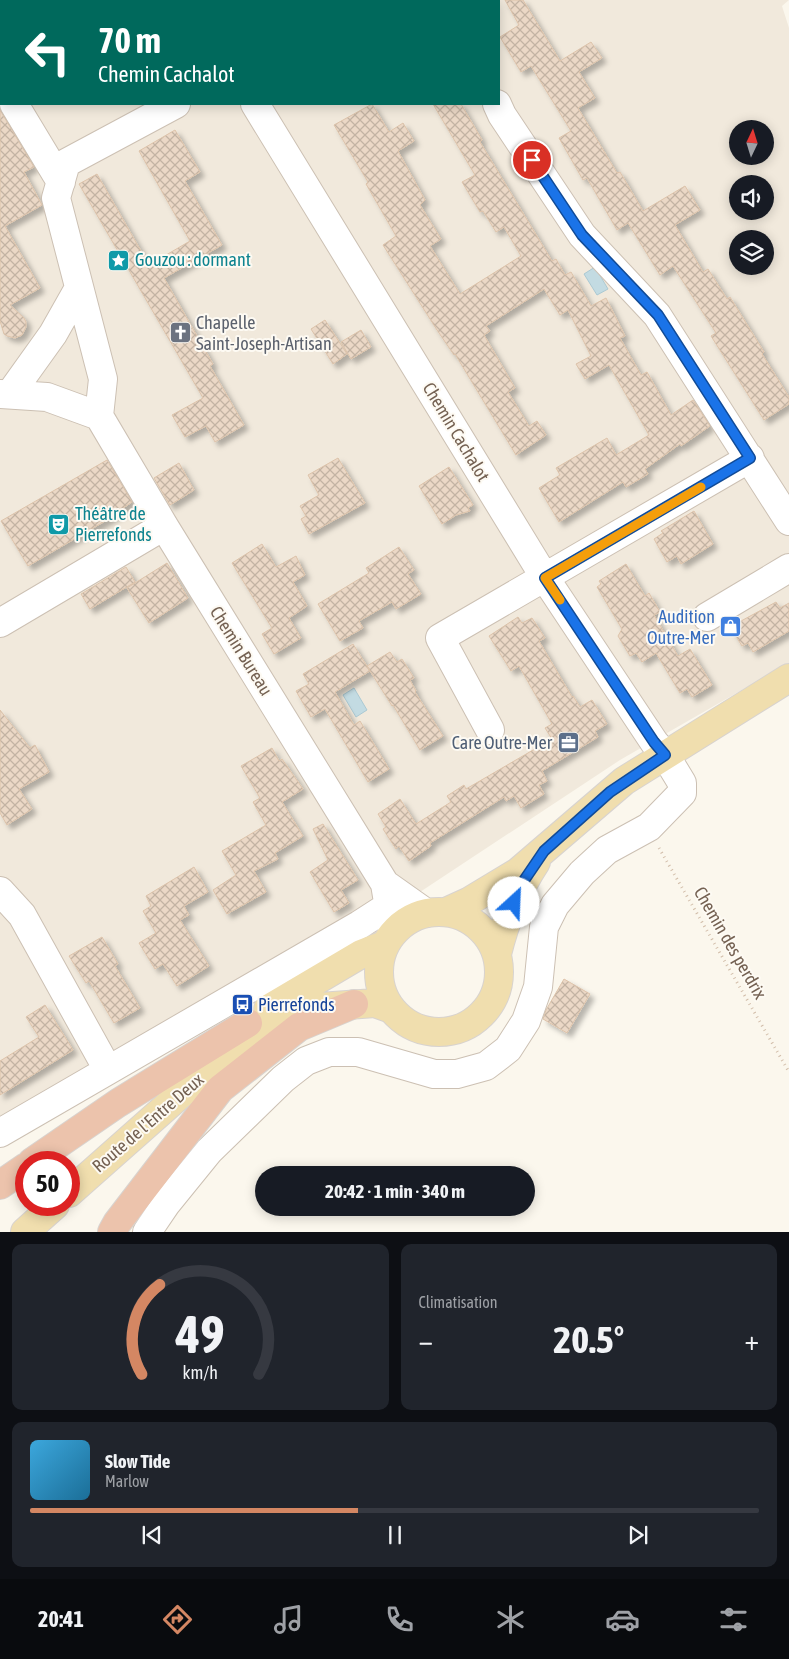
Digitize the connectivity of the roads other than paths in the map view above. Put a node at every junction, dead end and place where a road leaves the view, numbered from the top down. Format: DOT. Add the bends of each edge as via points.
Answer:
graph roads {
  1 [pos="15,105"];
  2 [pos="174,105"];
  3 [pos="256,105"];
  4 [pos="497,105"];
  5 [pos="61,182"];
  6 [pos="79,288"];
  7 [pos="5,394"];
  8 [pos="99,416"];
  9 [pos="750,458"];
  10 [pos="789,521"];
  11 [pos="164,526"];
  12 [pos="789,568"];
  13 [pos="545,578"];
  14 [pos="707,617"];
  15 [pos="0,623"];
  16 [pos="789,678"];
  17 [pos="490,730"];
  18 [pos="665,755"];
  19 [pos="544,851"];
  20 [pos="0,890"];
  21 [pos="388,895"];
  22 [pos="436,912"];
  23 [pos="389,939"];
  24 [pos="497,954"];
  25 [pos="354,1004"];
  26 [pos="389,1008"];
  27 [pos="248,1023"];
  28 [pos="227,1053"];
  29 [pos="108,1070"];
  30 [pos="0,1133"];
  31 [pos="48,1151"];
  32 [pos="15,1175"];
  33 [pos="80,1183"];
  34 [pos="0,1185"];
  35 [pos="43,1216"];
  36 [pos="25,1232"];
  37 [pos="112,1232"];
  38 [pos="147,1232"];
  1 -- 5 [label="street"];
  2 -- 5 [label="street" via="66,163"];
  3 -- 13 [label="street, Chemin Cachalot"];
  4 -- 9 [label="street" via="582,235 658,315"];
  5 -- 6 [label="street" via="56,198"];
  6 -- 7 [label="street" via="53,334"];
  6 -- 8 [label="street" via="103,379"];
  7 -- 8 [label="street" via="47,397"];
  8 -- 11 [label="street, Chemin Bureau"];
  9 -- 10 [label="street"];
  9 -- 13 [label="street"];
  11 -- 15 [label="street"];
  11 -- 21 [label="street, Chemin Bureau"];
  12 -- 14 [label="street"];
  13 -- 17 [label="street" via="440,638"];
  13 -- 18 [label="street, Chemin Cachalot"];
  16 -- 18 [label="main road"];
  18 -- 19 [label="main road" via="610,792"];
  18 -- 38 [label="street, Chemin Cachalot" via="682,783 682,793 649,828 607,850 555,905 544,927 538,987 526,1021 508,1049 486,1066 457,1074 434,1074 358,1052 329,1052 306,1061 209,1151"];
  19 -- 22 [label="main road" via="468,902"];
  19 -- 24 [label="main road" via="525,879 508,915"];
  20 -- 29 [label="street" via="22,915"];
  21 -- 22 [label="street, Chemin Bureau"];
  21 -- 23 [label="street, Chemin Bureau"];
  21 -- 29 [label="street" via="360,925"];
  22 -- 23 [label="main road" via="408,920"];
  22 -- 24 [label="main road" via="468,919 486,934"];
  23 -- 26 [label="main road" via="378,966 380,988"];
  23 -- 27 [label="main road, Route de l'Entre Deux"];
  24 -- 26 [label="main road" via="500,975 495,996 484,1014 466,1027 446,1033 425,1032 405,1023"];
  25 -- 26 [label="main road, Route de l'Entre Deux" via="375,1003"];
  25 -- 28 [label="main road, Route de l'Entre Deux" via="306,1008"];
  25 -- 37 [label="highway" via="299,1027 220,1089"];
  27 -- 28 [label="main road, Route de l'Entre Deux"];
  27 -- 31 [label="highway" via="118,1102"];
  28 -- 33 [label="main road, Route de l'Entre Deux"];
  29 -- 30 [label="street"];
  32 -- 34 [label="highway"];
  35 -- 36 [label="main road"];
}
